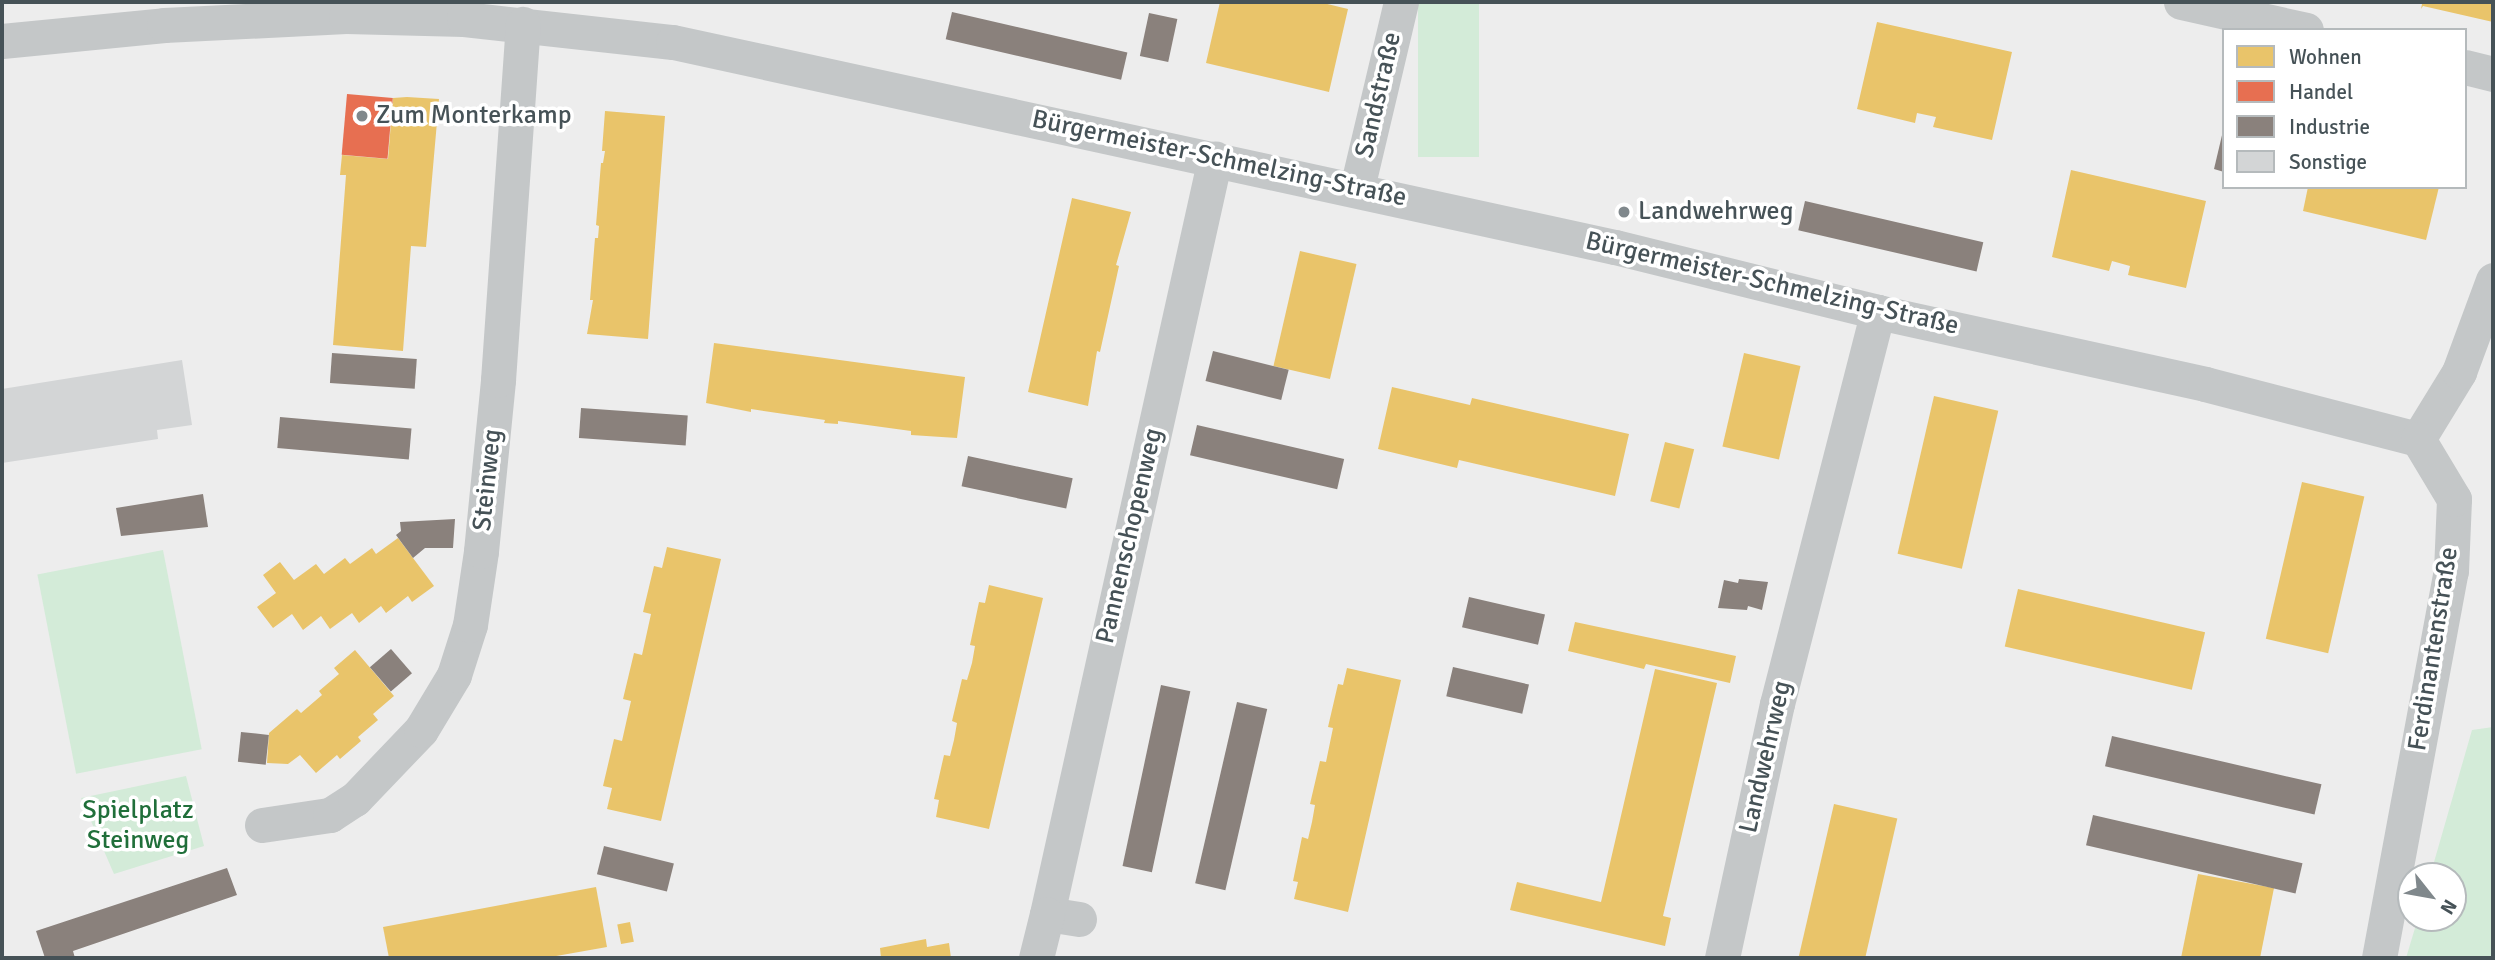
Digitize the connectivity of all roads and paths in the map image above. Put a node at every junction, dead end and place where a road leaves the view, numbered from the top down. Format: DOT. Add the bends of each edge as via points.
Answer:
graph roads {
  1 [pos="1401,2"];
  2 [pos="2181,2"];
  3 [pos="523,24"];
  4 [pos="2297,28"];
  5 [pos="2,41"];
  6 [pos="2467,68"];
  7 [pos="2493,74"];
  8 [pos="1215,158"];
  9 [pos="1357,188"];
  10 [pos="2493,281"];
  11 [pos="1878,312"];
  12 [pos="2418,439"];
  13 [pos="262,825"];
  14 [pos="1036,958"];
  15 [pos="1722,958"];
  16 [pos="2379,958"];
  1 -- 9 [label="street, Sandstraße"];
  2 -- 4 [label="street"];
  3 -- 5 [label="street, Bürgermeister-Schmelzing-Straße" via="346,16 164,24"];
  3 -- 8 [label="street, Bürgermeister-Schmelzing-Straße" via="673,42"];
  3 -- 13 [label="street, Steinweg" via="481,551 470,625 458,662 421,730 355,799 330,815"];
  6 -- 7 [label="street"];
  8 -- 9 [label="street, Bürgermeister-Schmelzing-Straße"];
  8 -- 14 [label="street, Pannenschopenweg" via="1063,916"];
  9 -- 11 [label="street, Bürgermeister-Schmelzing-Straße"];
  10 -- 12 [label="street" via="2459,372"];
  11 -- 12 [label="street, Bürgermeister-Schmelzing-Straße" via="2205,384"];
  11 -- 15 [label="street, Landwehrweg" via="1777,705"];
  12 -- 16 [label="street, Ferdinantenstraße" via="2454,499 2451,571"];
}
